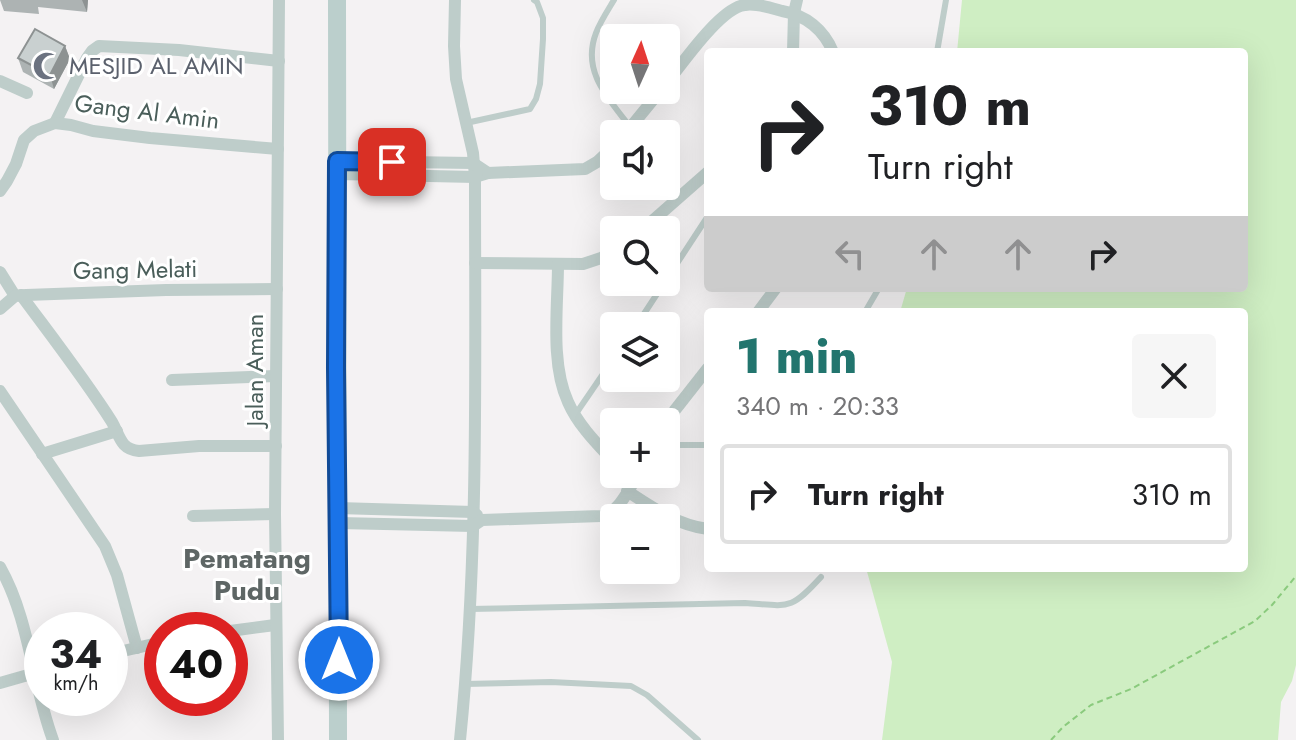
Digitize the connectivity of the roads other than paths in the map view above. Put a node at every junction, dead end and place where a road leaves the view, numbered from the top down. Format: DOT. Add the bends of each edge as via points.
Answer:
graph roads {
  1 [pos="279,0"];
  2 [pos="337,0"];
  3 [pos="455,0"];
  4 [pos="534,0"];
  5 [pos="614,0"];
  6 [pos="946,0"];
  7 [pos="796,6"];
  8 [pos="793,48"];
  9 [pos="831,48"];
  10 [pos="938,48"];
  11 [pos="279,61"];
  12 [pos="680,67"];
  13 [pos="0,81"];
  14 [pos="27,93"];
  15 [pos="650,104"];
  16 [pos="621,120"];
  17 [pos="637,120"];
  18 [pos="55,123"];
  19 [pos="466,123"];
  20 [pos="278,149"];
  21 [pos="600,159"];
  22 [pos="473,163"];
  23 [pos="337,167"];
  24 [pos="482,175"];
  25 [pos="704,176"];
  26 [pos="0,191"];
  27 [pos="658,216"];
  28 [pos="704,225"];
  29 [pos="600,258"];
  30 [pos="475,263"];
  31 [pos="558,264"];
  32 [pos="0,272"];
  33 [pos="277,289"];
  34 [pos="18,296"];
  35 [pos="0,309"];
  36 [pos="645,312"];
  37 [pos="704,373"];
  38 [pos="276,376"];
  39 [pos="600,378"];
  40 [pos="172,380"];
  41 [pos="0,391"];
  42 [pos="677,408"];
  43 [pos="575,415"];
  44 [pos="117,431"];
  45 [pos="680,445"];
  46 [pos="704,445"];
  47 [pos="276,446"];
  48 [pos="600,447"];
  49 [pos="42,454"];
  50 [pos="628,488"];
  51 [pos="627,491"];
  52 [pos="275,514"];
  53 [pos="193,516"];
  54 [pos="338,516"];
  55 [pos="476,519"];
  56 [pos="704,528"];
  57 [pos="0,567"];
  58 [pos="821,577"];
  59 [pos="470,609"];
  60 [pos="275,625"];
  61 [pos="24,627"];
  62 [pos="248,629"];
  63 [pos="144,646"];
  64 [pos="137,648"];
  65 [pos="128,650"];
  66 [pos="24,677"];
  67 [pos="0,683"];
  68 [pos="465,684"];
  69 [pos="44,716"];
  70 [pos="53,740"];
  71 [pos="278,740"];
  72 [pos="338,740"];
  73 [pos="460,740"];
  74 [pos="698,740"];
  1 -- 11 [label="street, Jalan Aman"];
  2 -- 23 [label="street"];
  3 -- 19 [label="street" via="456,79"];
  4 -- 19 [label="lane" via="543,18 536,99 530,109"];
  5 -- 16 [label="lane" via="596,33 591,57 598,83"];
  6 -- 10 [label="lane"];
  7 -- 8 [label="street"];
  7 -- 9 [label="street"];
  7 -- 12 [label="street" via="735,7"];
  11 -- 18 [label="street" via="99,46 87,58"];
  11 -- 20 [label="street, Jalan Aman"];
  13 -- 14 [label="street"];
  15 -- 17 [label="street"];
  18 -- 20 [label="street, Gang Al Amin" via="137,137"];
  18 -- 26 [label="street, Gang Al Amin" via="24,140"];
  19 -- 22 [label="street"];
  20 -- 33 [label="street, Jalan Aman"];
  21 -- 24 [label="street" via="585,169"];
  22 -- 23 [label="street"];
  22 -- 24 [label="street"];
  23 -- 24 [label="street"];
  23 -- 54 [label="street"];
  24 -- 30 [label="street"];
  25 -- 27 [label="street"];
  28 -- 36 [label="lane"];
  29 -- 31 [label="street"];
  30 -- 31 [label="street"];
  30 -- 55 [label="street"];
  31 -- 43 [label="street" via="557,353 561,382"];
  32 -- 34 [label="street"];
  33 -- 34 [label="street, Gang Melati"];
  33 -- 38 [label="street, Jalan Aman"];
  34 -- 35 [label="street"];
  34 -- 44 [label="street" via="93,391"];
  37 -- 42 [label="street"];
  38 -- 40 [label="street"];
  38 -- 47 [label="street, Jalan Aman"];
  39 -- 43 [label="lane"];
  41 -- 49 [label="street"];
  43 -- 48 [label="street"];
  44 -- 47 [label="street" via="124,446 139,451"];
  44 -- 49 [label="street"];
  45 -- 46 [label="lane"];
  47 -- 52 [label="street, Jalan Aman"];
  49 -- 64 [label="street" via="105,546"];
  50 -- 51 [label="street"];
  51 -- 55 [label="street" via="609,515"];
  51 -- 56 [label="street" via="661,514"];
  52 -- 53 [label="street"];
  52 -- 60 [label="street, Jalan Aman"];
  54 -- 55 [label="street"];
  54 -- 72 [label="street"];
  55 -- 59 [label="street"];
  57 -- 61 [label="street"];
  58 -- 59 [label="lane" via="789,606"];
  59 -- 68 [label="street"];
  60 -- 62 [label="street"];
  60 -- 71 [label="street, Jalan Aman"];
  63 -- 64 [label="street"];
  64 -- 65 [label="street"];
  66 -- 67 [label="street"];
  68 -- 73 [label="street"];
  68 -- 74 [label="lane" via="631,686"];
  69 -- 70 [label="street"];
}
